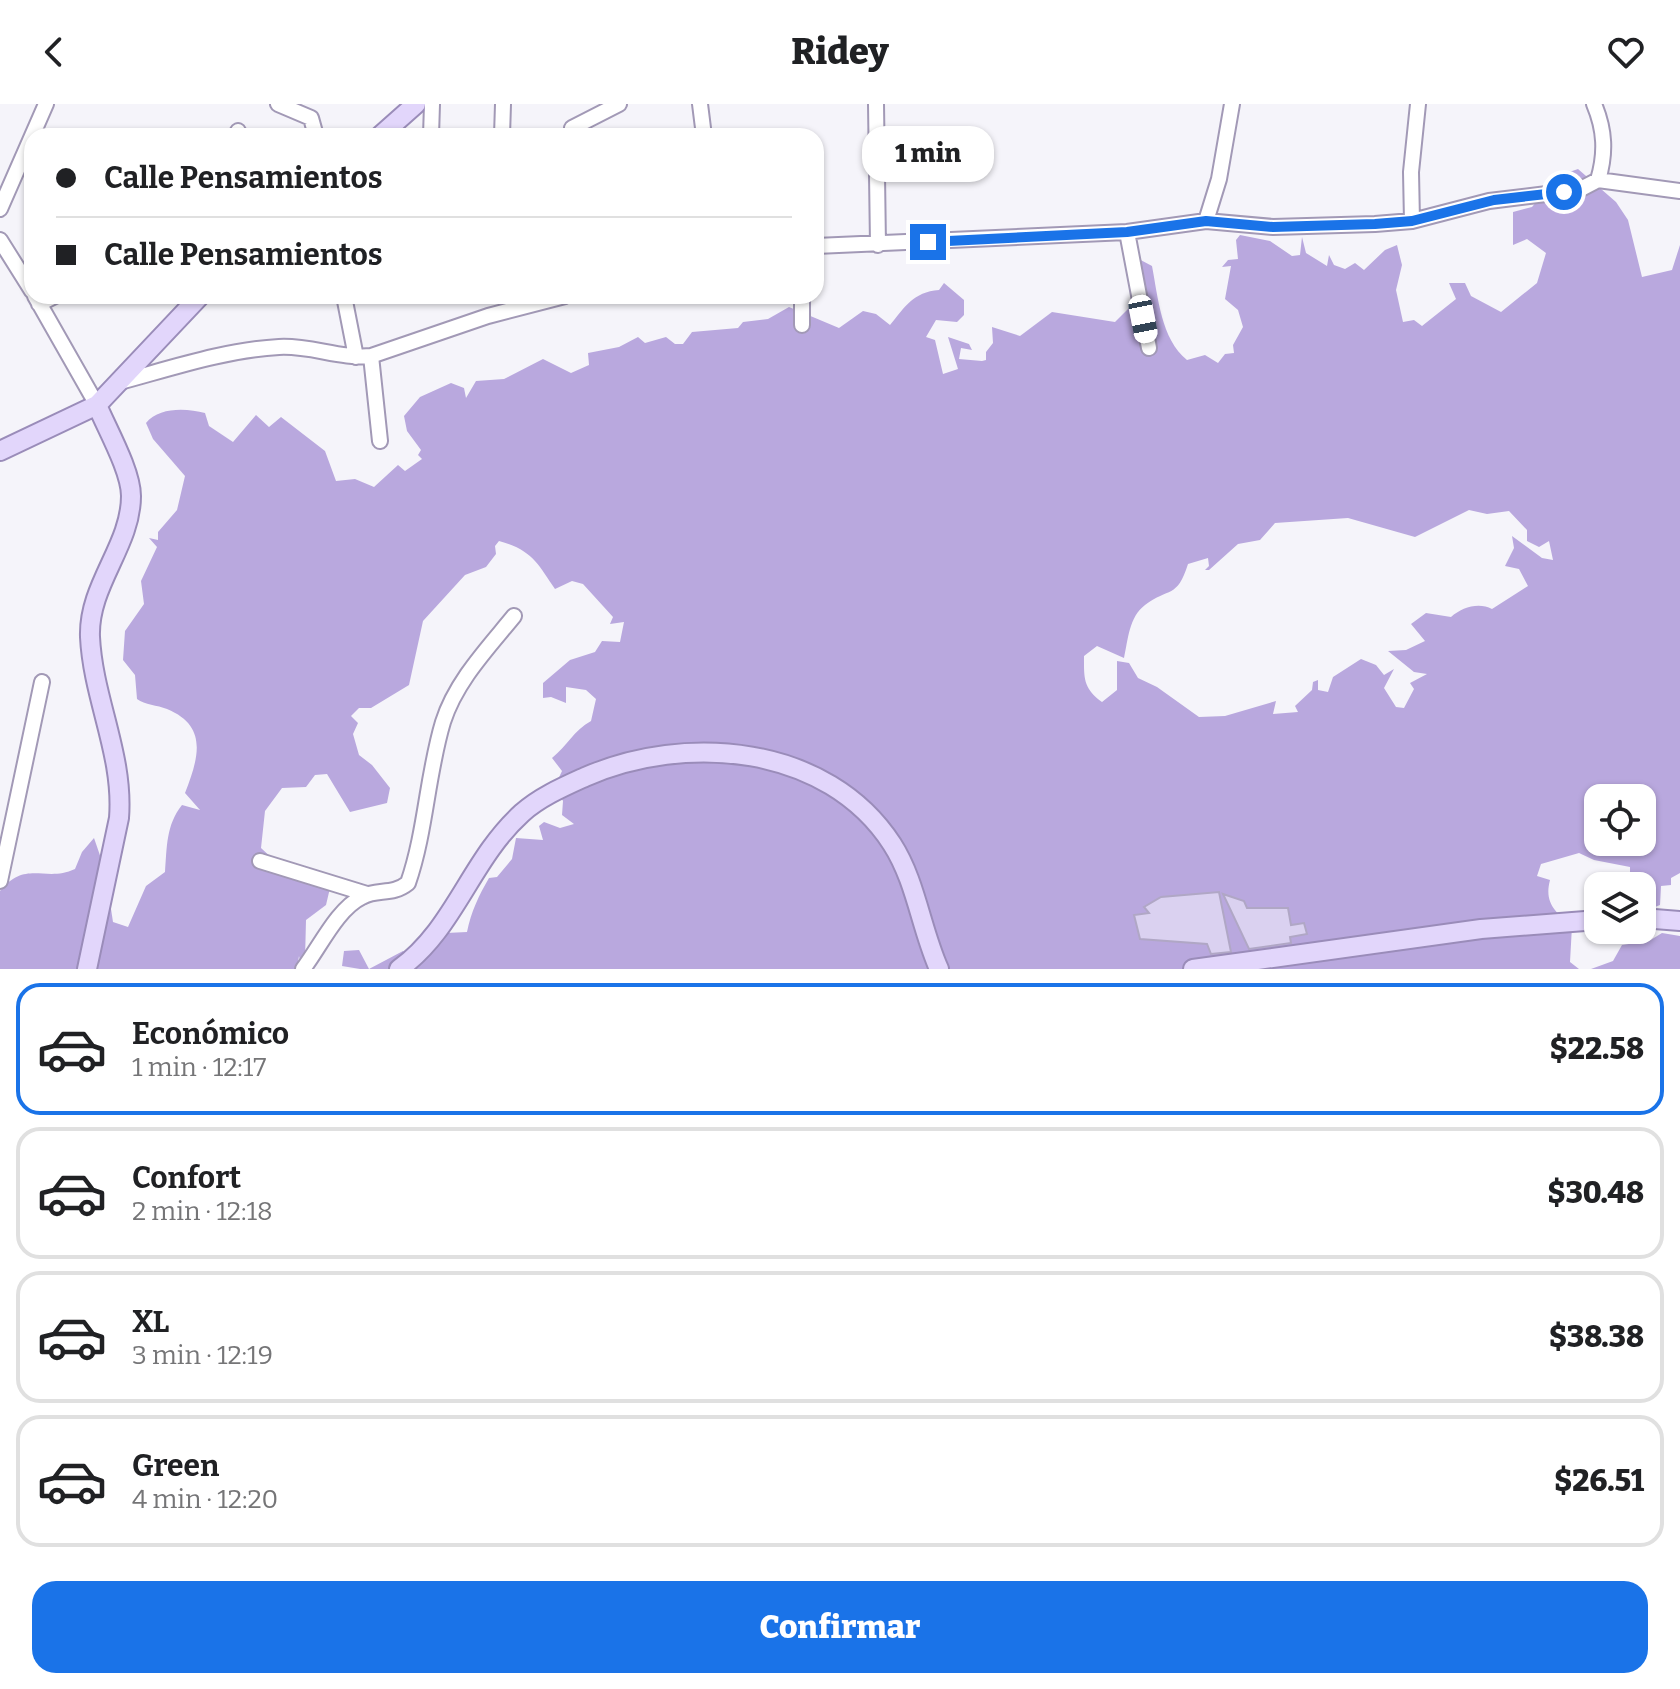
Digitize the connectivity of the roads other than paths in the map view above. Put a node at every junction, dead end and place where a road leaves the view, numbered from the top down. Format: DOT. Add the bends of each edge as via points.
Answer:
graph roads {
  1 [pos="46,104"];
  2 [pos="278,104"];
  3 [pos="416,104"];
  4 [pos="432,104"];
  5 [pos="503,104"];
  6 [pos="619,104"];
  7 [pos="700,104"];
  8 [pos="876,104"];
  9 [pos="1232,104"];
  10 [pos="1418,104"];
  11 [pos="1594,104"];
  12 [pos="591,111"];
  13 [pos="35,128"];
  14 [pos="314,128"];
  15 [pos="389,128"];
  16 [pos="431,128"];
  17 [pos="502,128"];
  18 [pos="572,128"];
  19 [pos="703,128"];
  20 [pos="24,154"];
  21 [pos="1598,180"];
  22 [pos="1680,191"];
  23 [pos="0,209"];
  24 [pos="1206,221"];
  25 [pos="1412,221"];
  26 [pos="1127,232"];
  27 [pos="0,240"];
  28 [pos="878,245"];
  29 [pos="824,246"];
  30 [pos="24,270"];
  31 [pos="46,304"];
  32 [pos="192,304"];
  33 [pos="347,304"];
  34 [pos="534,304"];
  35 [pos="802,304"];
  36 [pos="802,325"];
  37 [pos="1149,348"];
  38 [pos="364,357"];
  39 [pos="115,384"];
  40 [pos="97,405"];
  41 [pos="380,441"];
  42 [pos="0,451"];
  43 [pos="514,616"];
  44 [pos="42,682"];
  45 [pos="260,861"];
  46 [pos="0,881"];
  47 [pos="367,894"];
  48 [pos="1656,919"];
  49 [pos="1584,921"];
  50 [pos="1680,921"];
  51 [pos="87,969"];
  52 [pos="303,969"];
  53 [pos="399,969"];
  54 [pos="939,969"];
  55 [pos="1193,969"];
  1 -- 13 [label="street"];
  2 -- 14 [label="street" via="311,118"];
  3 -- 15 [label="main road"];
  4 -- 16 [label="street"];
  5 -- 17 [label="street"];
  6 -- 12 [label="street"];
  7 -- 19 [label="street"];
  8 -- 28 [label="street"];
  9 -- 24 [label="street"];
  10 -- 25 [label="street"];
  11 -- 21 [label="street" via="1603,125"];
  12 -- 18 [label="street"];
  20 -- 23 [label="street"];
  21 -- 22 [label="street"];
  21 -- 25 [label="street" via="1579,190 1489,201"];
  24 -- 25 [label="street" via="1273,227"];
  24 -- 26 [label="street"];
  26 -- 28 [label="street"];
  26 -- 37 [label="street"];
  27 -- 30 [label="street"];
  28 -- 29 [label="street"];
  31 -- 40 [label="street"];
  32 -- 39 [label="main road"];
  33 -- 38 [label="street"];
  34 -- 38 [label="street"];
  35 -- 36 [label="street"];
  38 -- 39 [label="street" via="302,347 265,348"];
  38 -- 41 [label="street"];
  39 -- 40 [label="main road"];
  40 -- 42 [label="main road"];
  40 -- 51 [label="main road" via="131,499 92,610 95,668 121,793"];
  43 -- 47 [label="street" via="461,683 443,721 408,883 391,894"];
  44 -- 46 [label="street"];
  45 -- 47 [label="street"];
  47 -- 52 [label="street" via="345,910"];
  48 -- 50 [label="main road"];
  49 -- 55 [label="main road" via="1481,929"];
  53 -- 54 [label="main road" via="435,937 483,855 534,804 625,761 704,752 796,769 860,809 892,844"];
}
